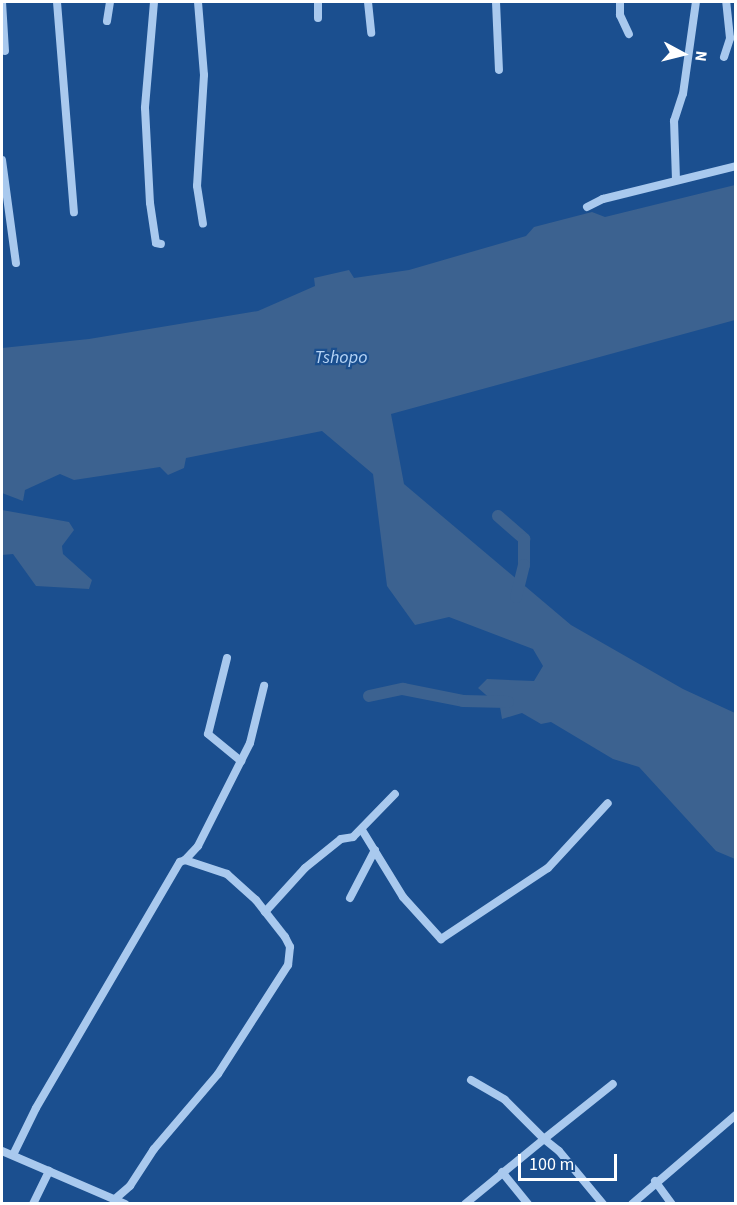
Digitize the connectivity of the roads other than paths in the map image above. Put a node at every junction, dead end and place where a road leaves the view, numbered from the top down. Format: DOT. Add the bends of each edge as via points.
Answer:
graph roads {
  1 [pos="2,2"];
  2 [pos="57,2"];
  3 [pos="110,2"];
  4 [pos="154,2"];
  5 [pos="198,2"];
  6 [pos="318,2"];
  7 [pos="368,2"];
  8 [pos="496,2"];
  9 [pos="620,2"];
  10 [pos="696,2"];
  11 [pos="726,2"];
  12 [pos="318,18"];
  13 [pos="107,21"];
  14 [pos="371,33"];
  15 [pos="629,34"];
  16 [pos="5,51"];
  17 [pos="724,57"];
  18 [pos="498,70"];
  19 [pos="2,160"];
  20 [pos="735,166"];
  21 [pos="676,180"];
  22 [pos="587,207"];
  23 [pos="74,213"];
  24 [pos="203,224"];
  25 [pos="161,244"];
  26 [pos="16,263"];
  27 [pos="227,658"];
  28 [pos="264,686"];
  29 [pos="241,761"];
  30 [pos="395,794"];
  31 [pos="608,803"];
  32 [pos="362,830"];
  33 [pos="375,850"];
  34 [pos="185,860"];
  35 [pos="350,898"];
  36 [pos="265,912"];
  37 [pos="471,1080"];
  38 [pos="614,1084"];
  39 [pos="735,1118"];
  40 [pos="544,1139"];
  41 [pos="2,1151"];
  42 [pos="13,1155"];
  43 [pos="49,1171"];
  44 [pos="502,1172"];
  45 [pos="656,1181"];
  46 [pos="115,1198"];
  47 [pos="33,1203"];
  48 [pos="125,1203"];
  49 [pos="465,1203"];
  50 [pos="528,1203"];
  51 [pos="603,1203"];
  52 [pos="632,1203"];
  53 [pos="672,1203"];
  1 -- 16 [label="street"];
  2 -- 23 [label="street"];
  3 -- 13 [label="street"];
  4 -- 25 [label="street" via="145,108 150,203 156,243"];
  5 -- 24 [label="street" via="204,75 197,186"];
  6 -- 12 [label="street"];
  7 -- 14 [label="street"];
  8 -- 18 [label="street"];
  9 -- 15 [label="street" via="620,15"];
  10 -- 21 [label="street" via="683,94 674,121"];
  11 -- 17 [label="street" via="730,38"];
  19 -- 26 [label="street"];
  20 -- 21 [label="street"];
  21 -- 22 [label="street" via="603,199"];
  27 -- 29 [label="street" via="208,734"];
  28 -- 29 [label="street" via="250,742"];
  29 -- 34 [label="street" via="198,846"];
  30 -- 32 [label="street"];
  31 -- 33 [label="street" via="548,868 441,939 403,897"];
  32 -- 33 [label="street"];
  32 -- 36 [label="street" via="341,839 305,868"];
  33 -- 35 [label="street"];
  34 -- 36 [label="street" via="227,874"];
  34 -- 42 [label="street" via="180,862 36,1108"];
  36 -- 46 [label="street" via="290,947 288,965 218,1074 154,1149 130,1186"];
  37 -- 40 [label="street" via="505,1100"];
  38 -- 40 [label="street"];
  39 -- 45 [label="street"];
  40 -- 44 [label="street"];
  40 -- 51 [label="street"];
  41 -- 42 [label="street"];
  42 -- 43 [label="street"];
  43 -- 46 [label="street"];
  43 -- 47 [label="street"];
  44 -- 49 [label="street"];
  44 -- 50 [label="street"];
  45 -- 52 [label="street"];
  45 -- 53 [label="street"];
  46 -- 48 [label="street"];
}
